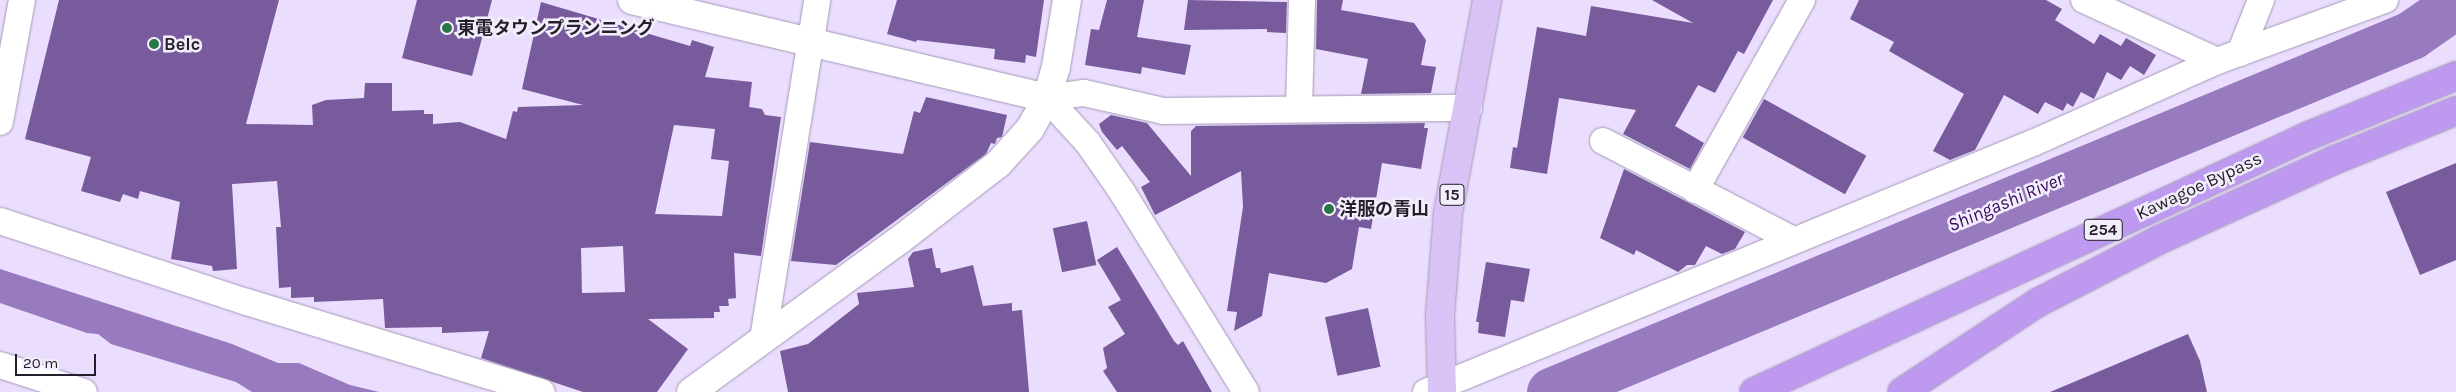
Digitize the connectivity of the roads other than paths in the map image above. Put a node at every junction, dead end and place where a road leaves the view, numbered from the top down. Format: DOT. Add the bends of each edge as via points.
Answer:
graph roads {
  1 [pos="22,0"];
  2 [pos="632,0"];
  3 [pos="817,0"];
  4 [pos="1066,0"];
  5 [pos="1302,0"];
  6 [pos="1486,0"];
  7 [pos="1802,0"];
  8 [pos="2084,0"];
  9 [pos="2261,0"];
  10 [pos="2385,0"];
  11 [pos="811,44"];
  12 [pos="2228,57"];
  13 [pos="2456,76"];
  14 [pos="1047,98"];
  15 [pos="1300,108"];
  16 [pos="1469,108"];
  17 [pos="2456,111"];
  18 [pos="0,122"];
  19 [pos="1603,142"];
  20 [pos="1695,190"];
  21 [pos="0,221"];
  22 [pos="1793,240"];
  23 [pos="762,339"];
  24 [pos="0,365"];
  25 [pos="1437,390"];
  26 [pos="84,392"];
  27 [pos="542,392"];
  28 [pos="691,392"];
  29 [pos="1246,392"];
  30 [pos="1754,392"];
  31 [pos="1902,392"];
  1 -- 18 [label="street"];
  2 -- 11 [label="street"];
  3 -- 11 [label="street"];
  4 -- 14 [label="street" via="1056,67"];
  5 -- 15 [label="street"];
  6 -- 16 [label="main road, 15"];
  7 -- 20 [label="street"];
  8 -- 12 [label="street"];
  9 -- 12 [label="street"];
  10 -- 12 [label="street"];
  11 -- 14 [label="street"];
  11 -- 23 [label="street"];
  12 -- 22 [label="street" via="2035,142"];
  13 -- 30 [label="highway, Kawagoe Bypass / 254" via="2308,136"];
  14 -- 15 [label="street" via="1084,93 1163,110"];
  14 -- 23 [label="street" via="1030,129 998,164"];
  14 -- 29 [label="street" via="1088,143 1122,192"];
  15 -- 16 [label="street"];
  16 -- 25 [label="main road, 15" via="1448,213"];
  17 -- 31 [label="highway, Kawagoe Bypass / 254" via="2332,161 2161,239 2037,303"];
  19 -- 20 [label="street"];
  20 -- 22 [label="street"];
  21 -- 27 [label="street" via="247,302"];
  22 -- 25 [label="street"];
  23 -- 28 [label="street"];
  24 -- 26 [label="street"];
}
